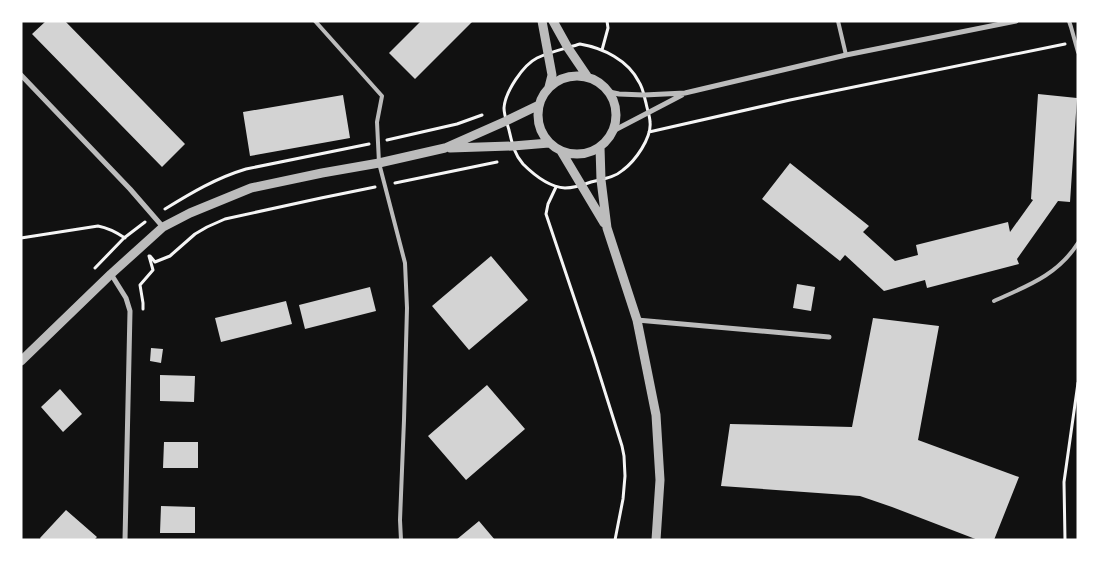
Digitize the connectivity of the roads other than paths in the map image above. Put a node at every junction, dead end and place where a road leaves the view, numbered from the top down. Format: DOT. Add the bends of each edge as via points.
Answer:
graph roads {
  1 [pos="315,21"];
  2 [pos="542,21"];
  3 [pos="553,21"];
  4 [pos="838,21"];
  5 [pos="1016,21"];
  6 [pos="1069,21"];
  7 [pos="1078,52"];
  8 [pos="846,55"];
  9 [pos="21,75"];
  10 [pos="587,76"];
  11 [pos="549,87"];
  12 [pos="609,92"];
  13 [pos="684,93"];
  14 [pos="539,105"];
  15 [pos="613,131"];
  16 [pos="550,143"];
  17 [pos="600,147"];
  18 [pos="444,148"];
  19 [pos="561,150"];
  20 [pos="379,163"];
  21 [pos="163,226"];
  22 [pos="607,228"];
  23 [pos="1078,243"];
  24 [pos="111,274"];
  25 [pos="994,301"];
  26 [pos="638,320"];
  27 [pos="829,338"];
  28 [pos="21,361"];
  29 [pos="125,540"];
  30 [pos="401,540"];
  31 [pos="656,540"];
  1 -- 20 [label="lane" via="382,96 377,122"];
  2 -- 11 [label="street" via="552,75"];
  3 -- 10 [label="street"];
  4 -- 8 [label="lane"];
  5 -- 8 [label="street"];
  6 -- 7 [label="lane"];
  8 -- 13 [label="street"];
  9 -- 21 [label="street"];
  10 -- 11 [label="street" via="566,77"];
  10 -- 12 [label="street"];
  11 -- 14 [label="street"];
  12 -- 13 [label="street" via="644,95"];
  12 -- 15 [label="street" via="616,108"];
  13 -- 15 [label="street"];
  14 -- 16 [label="street" via="539,124"];
  14 -- 18 [label="street"];
  15 -- 17 [label="street"];
  16 -- 18 [label="street"];
  16 -- 19 [label="street"];
  17 -- 19 [label="street" via="574,154"];
  17 -- 22 [label="street"];
  18 -- 20 [label="street"];
  19 -- 22 [label="street"];
  20 -- 21 [label="street" via="251,188"];
  20 -- 30 [label="lane" via="405,263 407,308"];
  21 -- 24 [label="street"];
  22 -- 26 [label="street"];
  23 -- 25 [label="lane" via="1057,268"];
  24 -- 28 [label="street"];
  24 -- 29 [label="street" via="130,311"];
  26 -- 27 [label="street"];
  26 -- 31 [label="street" via="656,415 660,480"];
}
